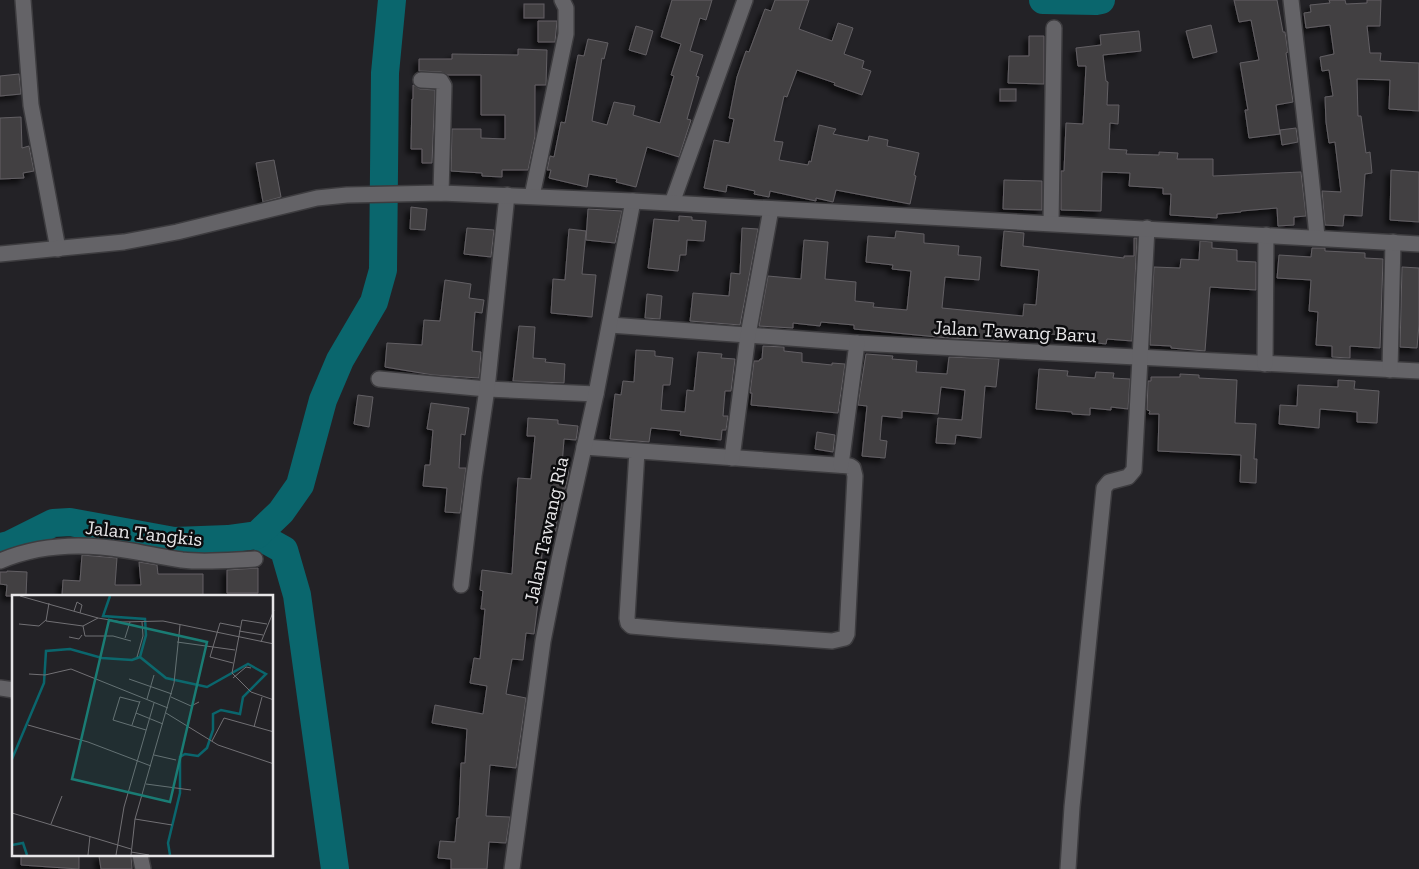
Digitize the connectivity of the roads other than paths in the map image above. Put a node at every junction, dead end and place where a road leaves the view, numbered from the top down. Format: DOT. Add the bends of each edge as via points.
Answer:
graph roads {
  1 [pos="23,0"];
  2 [pos="562,0"];
  3 [pos="745,0"];
  4 [pos="1291,0"];
  5 [pos="1054,28"];
  6 [pos="421,80"];
  7 [pos="441,193"];
  8 [pos="507,195"];
  9 [pos="532,196"];
  10 [pos="632,201"];
  11 [pos="672,203"];
  12 [pos="771,209"];
  13 [pos="1051,223"];
  14 [pos="1147,228"];
  15 [pos="1266,235"];
  16 [pos="1317,237"];
  17 [pos="1393,242"];
  18 [pos="1419,244"];
  19 [pos="58,249"];
  20 [pos="0,254"];
  21 [pos="610,325"];
  22 [pos="748,335"];
  23 [pos="857,343"];
  24 [pos="1142,358"];
  25 [pos="1265,364"];
  26 [pos="1390,370"];
  27 [pos="1419,371"];
  28 [pos="379,379"];
  29 [pos="487,389"];
  30 [pos="596,394"];
  31 [pos="584,446"];
  32 [pos="637,450"];
  33 [pos="732,458"];
  34 [pos="841,465"];
  35 [pos="255,559"];
  36 [pos="0,561"];
  37 [pos="461,585"];
  38 [pos="140,856"];
  39 [pos="143,869"];
  40 [pos="512,869"];
  41 [pos="1068,869"];
  1 -- 19 [label="street" via="31,105"];
  2 -- 9 [label="street" via="566,8 566,34"];
  3 -- 11 [label="street"];
  4 -- 16 [label="street"];
  5 -- 13 [label="street"];
  6 -- 7 [label="street" via="441,80 444,86"];
  7 -- 8 [label="street"];
  7 -- 19 [label="street" via="317,198 176,232"];
  8 -- 9 [label="street"];
  8 -- 29 [label="street"];
  9 -- 10 [label="street"];
  10 -- 11 [label="street"];
  10 -- 21 [label="street, Jalan Tawang Ria"];
  11 -- 12 [label="street"];
  12 -- 13 [label="street"];
  12 -- 22 [label="street"];
  13 -- 14 [label="street"];
  14 -- 15 [label="street"];
  14 -- 24 [label="street"];
  15 -- 16 [label="street"];
  15 -- 25 [label="street"];
  16 -- 17 [label="street"];
  17 -- 18 [label="street"];
  17 -- 26 [label="street"];
  19 -- 20 [label="street"];
  21 -- 22 [label="street, Jalan Tawang Baru"];
  21 -- 30 [label="street, Jalan Tawang Ria"];
  22 -- 23 [label="street, Jalan Tawang Baru"];
  22 -- 33 [label="street"];
  23 -- 24 [label="street, Jalan Tawang Baru"];
  23 -- 34 [label="street"];
  24 -- 25 [label="street, Jalan Tawang Baru"];
  24 -- 41 [label="street" via="1134,470 1128,478 1108,482 1104,488"];
  25 -- 26 [label="street, Jalan Tawang Baru"];
  26 -- 27 [label="street, Jalan Tawang Baru"];
  28 -- 29 [label="street"];
  29 -- 30 [label="street"];
  29 -- 37 [label="street"];
  30 -- 31 [label="street, Jalan Tawang Ria"];
  31 -- 32 [label="street"];
  31 -- 40 [label="street, Jalan Tawang Ria" via="543,641"];
  32 -- 33 [label="street"];
  32 -- 34 [label="street" via="628,621 631,626 677,630 832,641 845,638 855,476 853,468"];
  33 -- 34 [label="street"];
  35 -- 36 [label="street, Jalan Tangkis" via="184,560 96,546 70,546 38,549"];
  38 -- 39 [label="street"];
}
